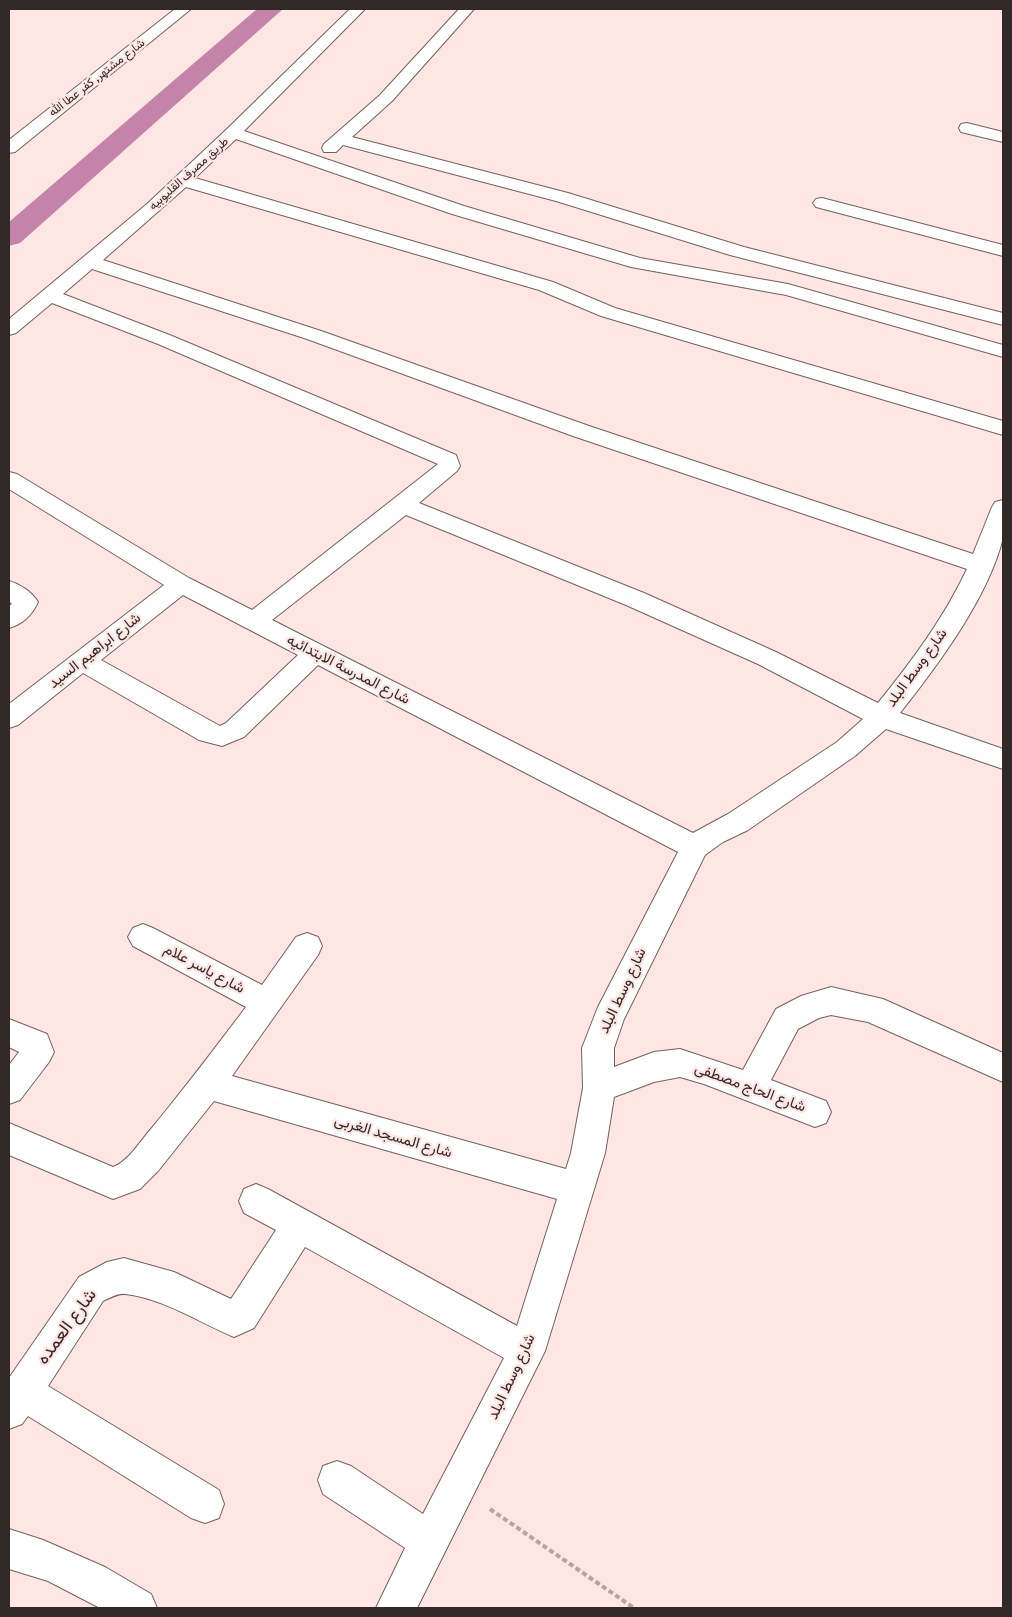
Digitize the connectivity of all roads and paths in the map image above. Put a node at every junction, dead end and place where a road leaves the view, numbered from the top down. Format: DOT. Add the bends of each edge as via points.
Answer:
graph roads {
  1 [pos="184,9"];
  2 [pos="358,9"];
  3 [pos="467,9"];
  4 [pos="967,128"];
  5 [pos="234,133"];
  6 [pos="1003,137"];
  7 [pos="339,139"];
  8 [pos="9,148"];
  9 [pos="315,161"];
  10 [pos="182,180"];
  11 [pos="822,203"];
  12 [pos="1003,251"];
  13 [pos="88,261"];
  14 [pos="49,295"];
  15 [pos="1003,319"];
  16 [pos="9,329"];
  17 [pos="1003,351"];
  18 [pos="1003,428"];
  19 [pos="9,479"];
  20 [pos="403,505"];
  21 [pos="1003,507"];
  22 [pos="981,565"];
  23 [pos="181,584"];
  24 [pos="17,595"];
  25 [pos="9,619"];
  26 [pos="253,622"];
  27 [pos="315,653"];
  28 [pos="82,661"];
  29 [pos="882,717"];
  30 [pos="9,718"];
  31 [pos="1003,759"];
  32 [pos="695,847"];
  33 [pos="142,937"];
  34 [pos="307,946"];
  35 [pos="266,1002"];
  36 [pos="9,1033"];
  37 [pos="1003,1068"];
  38 [pos="208,1084"];
  39 [pos="599,1088"];
  40 [pos="9,1089"];
  41 [pos="750,1089"];
  42 [pos="815,1112"];
  43 [pos="9,1139"];
  44 [pos="578,1189"];
  45 [pos="256,1201"];
  46 [pos="299,1225"];
  47 [pos="527,1351"];
  48 [pos="15,1401"];
  49 [pos="336,1480"];
  50 [pos="459,1488"];
  51 [pos="205,1504"];
  52 [pos="431,1542"];
  53 [pos="9,1549"];
  54 [pos="136,1608"];
  55 [pos="396,1608"];
  56 [pos="634,1608"];
  1 -- 8 [label="street, شارع مشتهر, كفر عطا الله"];
  2 -- 5 [label="street, طريق مصرف القليوبيه"];
  3 -- 7 [label="street" via="386,98"];
  4 -- 6 [label="street"];
  5 -- 9 [label="street"];
  5 -- 10 [label="street, طريق مصرف القليوبيه"];
  7 -- 9 [label="street"];
  7 -- 15 [label="street" via="562,197 738,251"];
  9 -- 17 [label="street" via="458,210 638,263 788,290"];
  10 -- 13 [label="street, طريق مصرف القليوبيه"];
  10 -- 18 [label="street" via="546,286 608,312"];
  11 -- 12 [label="street"];
  13 -- 14 [label="street, طريق مصرف القليوبيه"];
  13 -- 22 [label="street" via="314,335 581,431"];
  14 -- 16 [label="street, طريق مصرف القليوبيه"];
  14 -- 20 [label="street" via="165,340 448,460 449,466"];
  19 -- 23 [label="street, شارع المدرسة الابتدائيه"];
  20 -- 26 [label="street"];
  20 -- 29 [label="street" via="643,603 767,658"];
  21 -- 22 [label="street, شارع وسط البلد"];
  22 -- 29 [label="street, شارع وسط البلد" via="961,608"];
  23 -- 26 [label="street, شارع المدرسة الابتدائيه"];
  23 -- 28 [label="street, شارع ابراهيم السيد"];
  24 -- 25 [label="street" via="23,608"];
  26 -- 27 [label="street, شارع المدرسة الابتدائيه"];
  27 -- 28 [label="street" via="235,730 222,736 208,733"];
  27 -- 32 [label="street, شارع المدرسة الابتدائيه"];
  28 -- 30 [label="street, شارع ابراهيم السيد"];
  29 -- 31 [label="street"];
  29 -- 32 [label="street, شارع وسط البلد" via="846,749"];
  32 -- 39 [label="street, شارع وسط البلد" via="606,1024 598,1048"];
  33 -- 35 [label="street, شارع ياسر علام"];
  34 -- 35 [label="street"];
  35 -- 38 [label="street"];
  36 -- 40 [label="street" via="36,1044 38,1052"];
  37 -- 41 [label="street" via="872,1009 831,1002 812,1006 787,1019"];
  38 -- 43 [label="street" via="146,1160 128,1178 113,1183"];
  38 -- 44 [label="street, شارع المسجد الغربى"];
  39 -- 41 [label="street, شارع الحاج مصطفى" via="654,1067 680,1064 705,1070"];
  39 -- 44 [label="street, شارع وسط البلد"];
  41 -- 42 [label="street, شارع الحاج مصطفى"];
  44 -- 47 [label="street, شارع وسط البلد"];
  45 -- 46 [label="street"];
  46 -- 47 [label="street"];
  46 -- 48 [label="street, شارع العمده" via="238,1317 231,1319 174,1290 124,1276 107,1280 91,1289"];
  47 -- 50 [label="street, شارع وسط البلد"];
  48 -- 51 [label="street"];
  49 -- 52 [label="street"];
  50 -- 52 [label="street, شارع وسط البلد"];
  50 -- 56 [label="path"];
  52 -- 55 [label="street, شارع وسط البلد"];
  53 -- 54 [label="street" via="38,1556 90,1579"];
}
